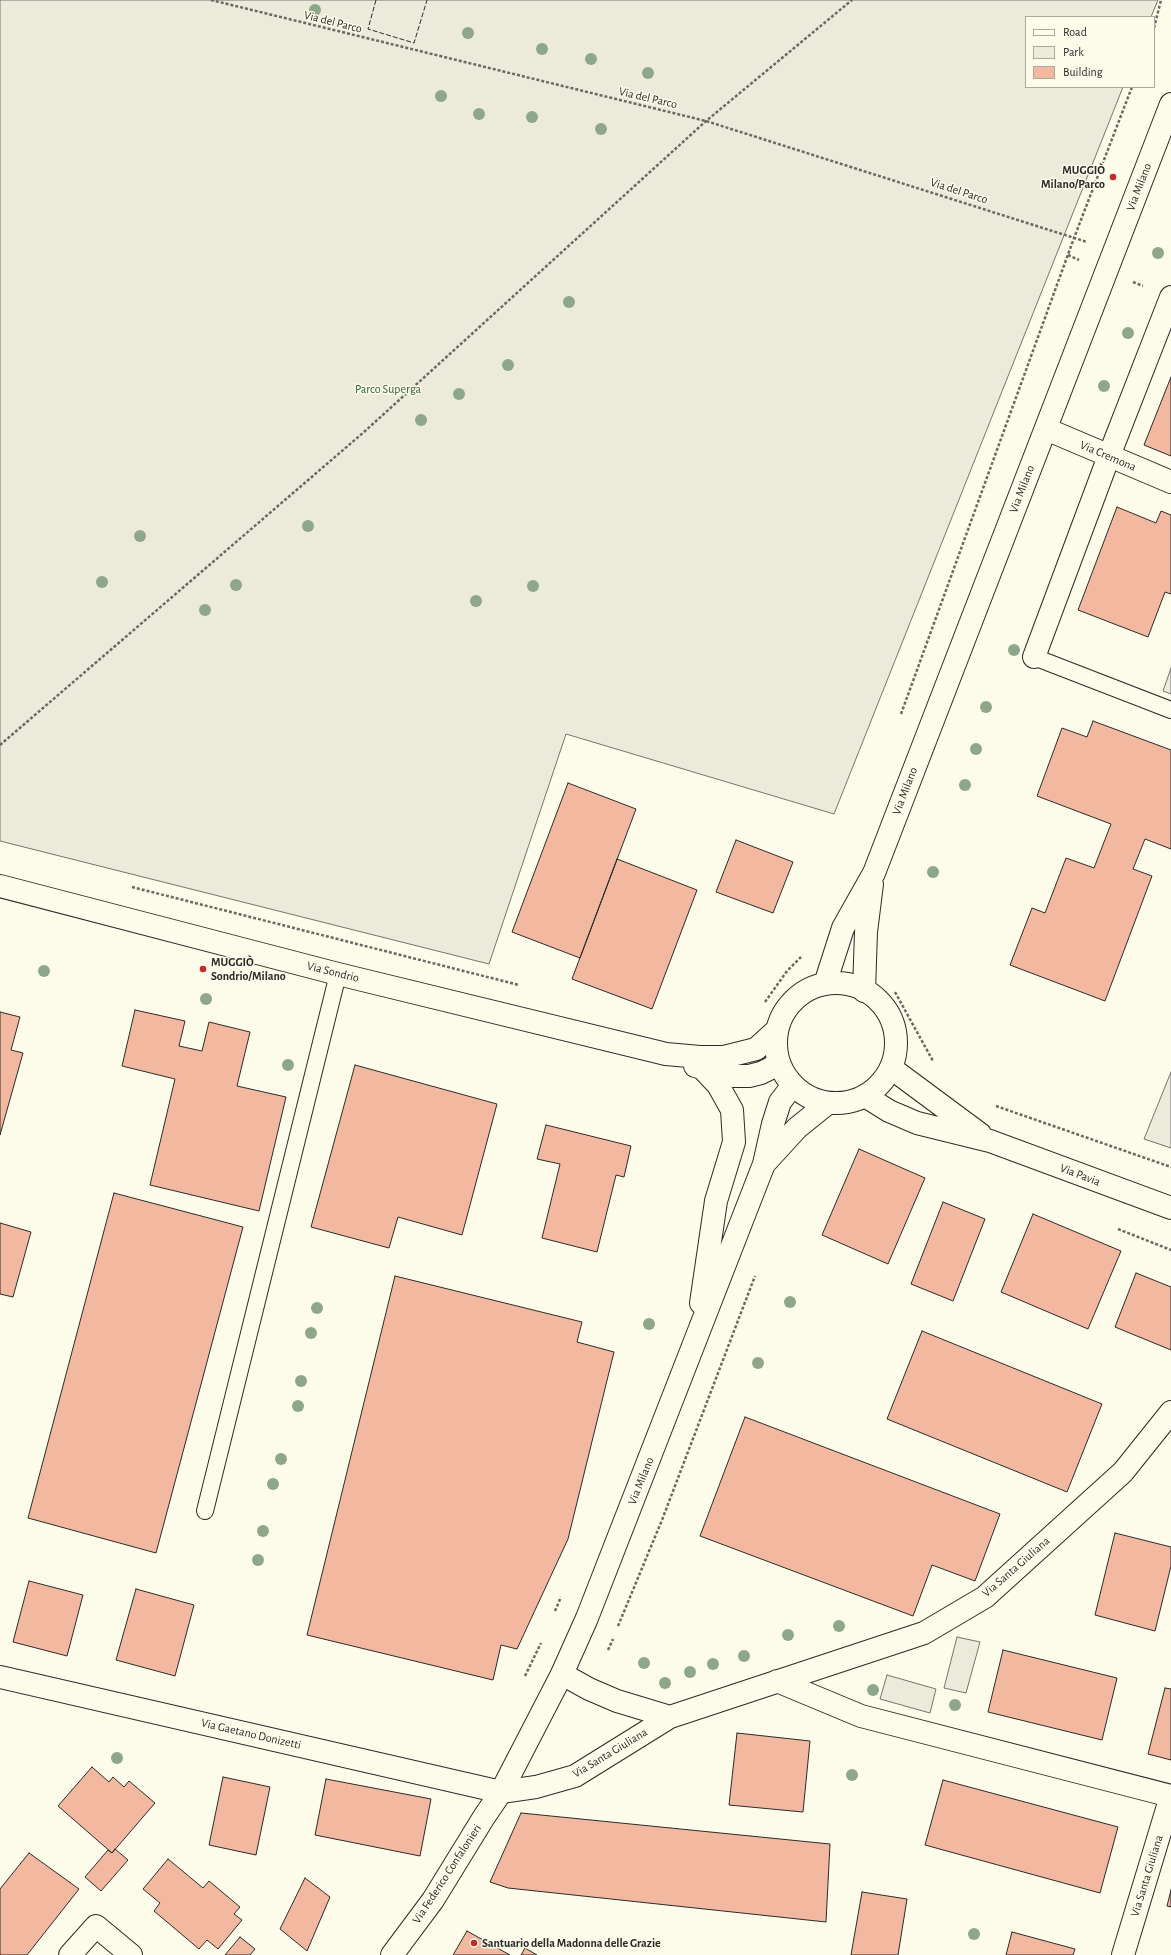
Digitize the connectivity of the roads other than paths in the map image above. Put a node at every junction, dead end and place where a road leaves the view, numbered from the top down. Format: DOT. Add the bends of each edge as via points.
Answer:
graph roads {
  1 [pos="1171,104"];
  2 [pos="1171,297"];
  3 [pos="1046,429"];
  4 [pos="1109,456"];
  5 [pos="1171,482"];
  6 [pos="1034,657"];
  7 [pos="1171,710"];
  8 [pos="874,873"];
  9 [pos="0,886"];
  10 [pos="338,974"];
  11 [pos="825,984"];
  12 [pos="864,991"];
  13 [pos="777,1030"];
  14 [pos="666,1054"];
  15 [pos="779,1064"];
  16 [pos="891,1068"];
  17 [pos="703,1069"];
  18 [pos="793,1085"];
  19 [pos="865,1096"];
  20 [pos="828,1103"];
  21 [pos="990,1141"];
  22 [pos="764,1164"];
  23 [pos="1171,1208"];
  24 [pos="696,1342"];
  25 [pos="1171,1412"];
  26 [pos="205,1511"];
  27 [pos="562,1674"];
  28 [pos="0,1677"];
  29 [pos="777,1681"];
  30 [pos="670,1717"];
  31 [pos="501,1792"];
  32 [pos="70,1955"];
  33 [pos="131,1955"];
  34 [pos="392,1955"];
  35 [pos="1122,1955"];
  1 -- 3 [label="street, Via Milano"];
  2 -- 4 [label="street"];
  3 -- 4 [label="street, Via Cremona"];
  3 -- 8 [label="street, Via Milano"];
  4 -- 5 [label="street, Via Cremona"];
  4 -- 6 [label="street"];
  6 -- 7 [label="lane"];
  8 -- 11 [label="street" via="843,928"];
  8 -- 12 [label="street" via="866,932"];
  9 -- 10 [label="street, Via Sondrio"];
  10 -- 14 [label="street, Via Sondrio"];
  10 -- 26 [label="lane"];
  11 -- 12 [label="street" via="845,984"];
  11 -- 13 [label="street" via="799,995 781,1017"];
  12 -- 16 [label="street" via="880,1003 891,1019 896,1038"];
  13 -- 14 [label="street" via="756,1049 736,1054 700,1057"];
  13 -- 15 [label="street"];
  14 -- 17 [label="street"];
  15 -- 17 [label="street" via="750,1076 734,1076"];
  15 -- 18 [label="street"];
  16 -- 19 [label="street" via="880,1084"];
  16 -- 21 [label="street, Via Pavia"];
  17 -- 24 [label="street" via="718,1085 732,1110 734,1142 716,1201"];
  18 -- 20 [label="street" via="805,1096"];
  18 -- 22 [label="street" via="780,1102"];
  19 -- 20 [label="street" via="847,1103"];
  19 -- 21 [label="street, Via Pavia" via="917,1123"];
  20 -- 22 [label="street" via="797,1128"];
  21 -- 23 [label="street, Via Pavia"];
  22 -- 24 [label="street, Via Milano"];
  24 -- 27 [label="street, Via Milano"];
  25 -- 29 [label="street, Via Santa Giuliana" via="1123,1472 985,1597 924,1632"];
  27 -- 30 [label="street, Via Santa Giuliana" via="588,1689 617,1701"];
  27 -- 31 [label="street, Via Milano"];
  28 -- 31 [label="street, Via Gaetano Donizetti"];
  29 -- 30 [label="street, Via Santa Giuliana"];
  29 -- 35 [label="street, Via Santa Giuliana" via="861,1716 1171,1796"];
  30 -- 31 [label="street, Via Santa Giuliana" via="575,1776 536,1788"];
  31 -- 34 [label="street, Via Federico Confalonieri" via="433,1900"];
  32 -- 33 [label="street" via="96,1926"];
}
